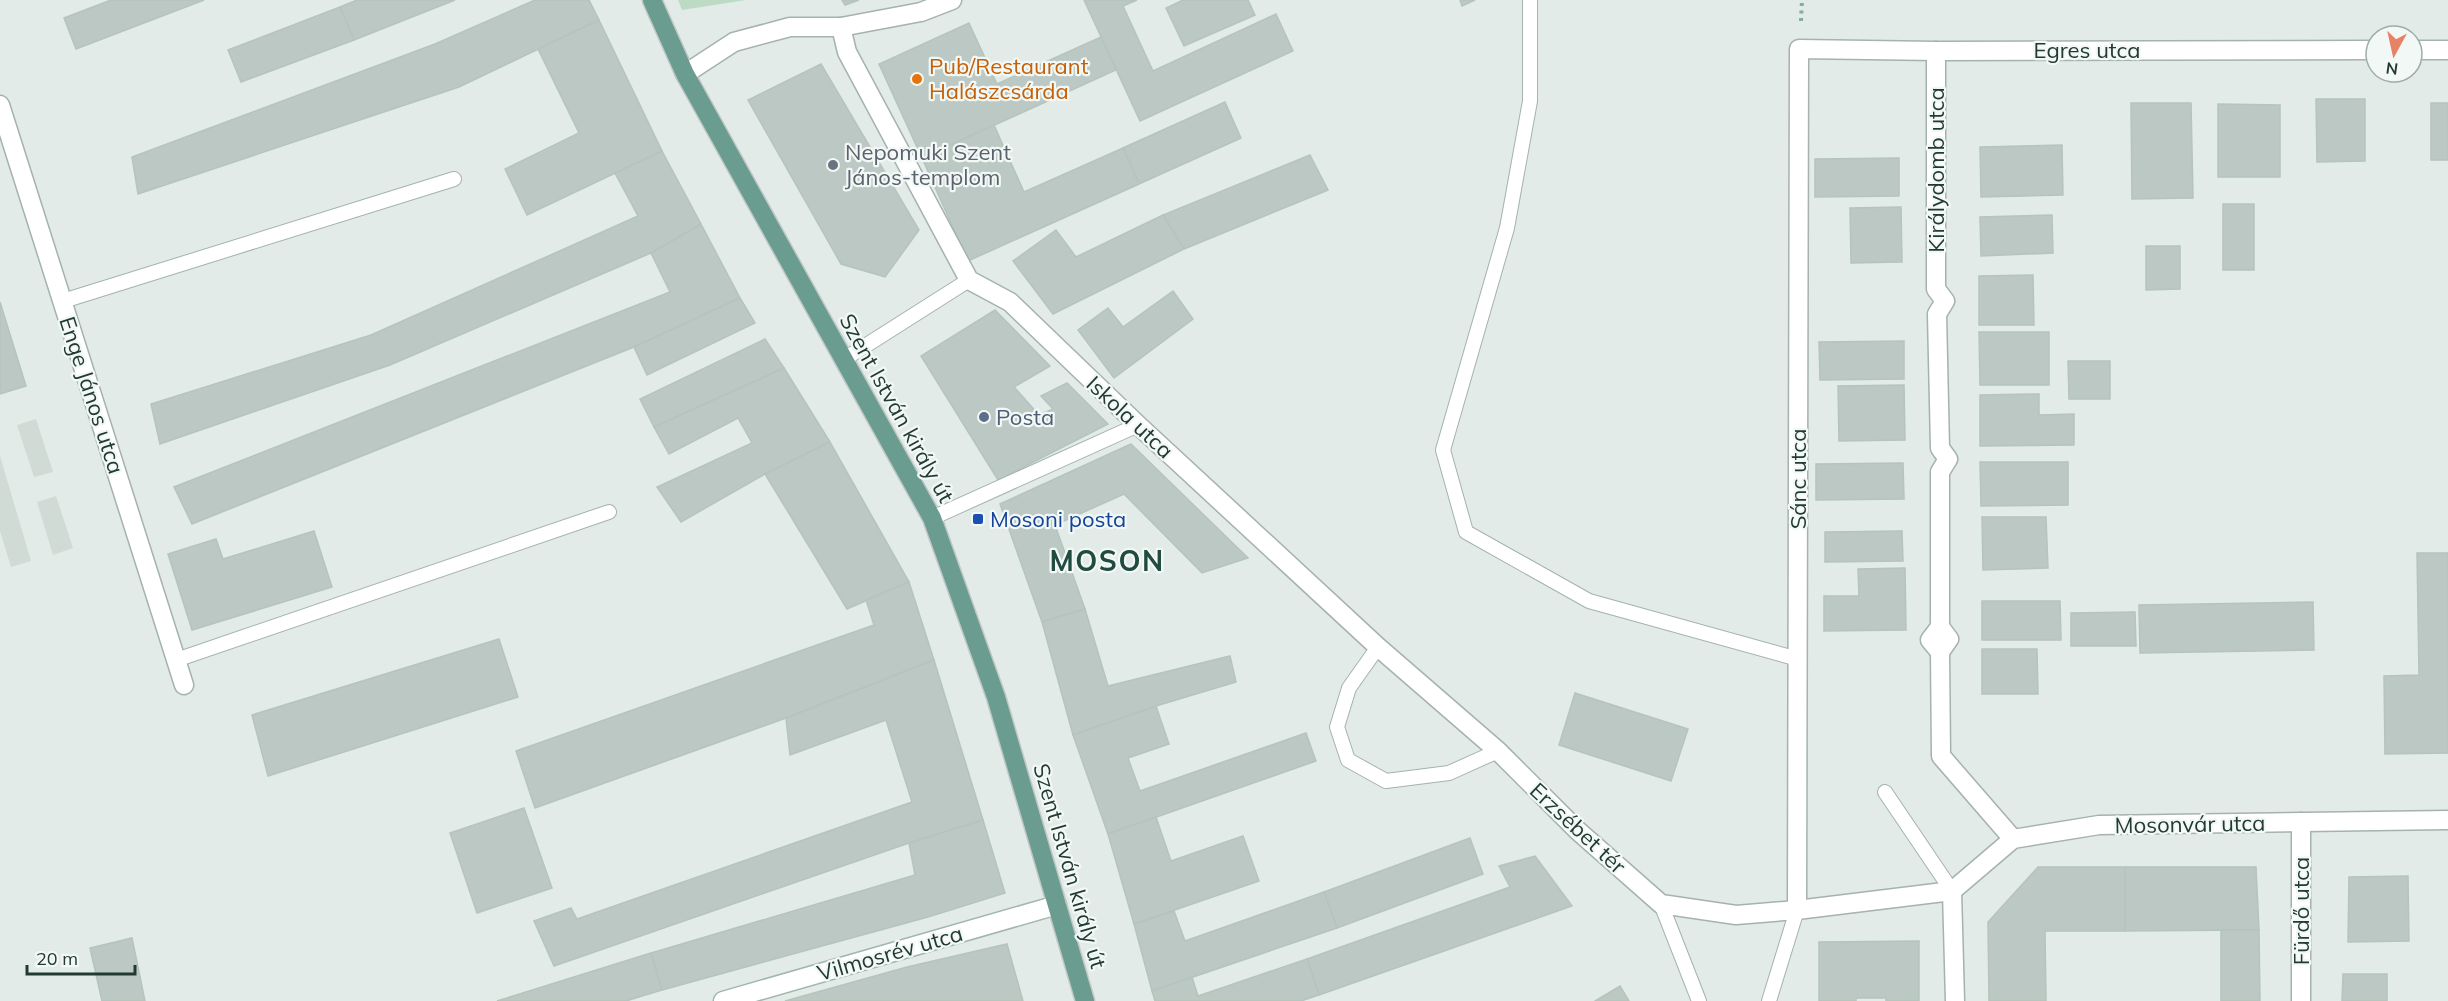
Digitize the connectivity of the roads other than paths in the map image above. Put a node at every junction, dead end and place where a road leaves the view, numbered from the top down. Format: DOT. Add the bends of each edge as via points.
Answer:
graph roads {
  1 [pos="652,0"];
  2 [pos="952,0"];
  3 [pos="1530,0"];
  4 [pos="841,27"];
  5 [pos="1799,49"];
  6 [pos="2364,50"];
  7 [pos="2424,50"];
  8 [pos="2448,50"];
  9 [pos="1936,51"];
  10 [pos="685,74"];
  11 [pos="1,110"];
  12 [pos="454,179"];
  13 [pos="969,280"];
  14 [pos="63,302"];
  15 [pos="843,360"];
  16 [pos="1138,425"];
  17 [pos="609,512"];
  18 [pos="932,518"];
  19 [pos="1378,647"];
  20 [pos="1798,659"];
  21 [pos="177,660"];
  22 [pos="184,685"];
  23 [pos="1498,751"];
  24 [pos="1886,792"];
  25 [pos="2448,820"];
  26 [pos="2301,822"];
  27 [pos="2013,839"];
  28 [pos="1952,891"];
  29 [pos="1661,904"];
  30 [pos="1057,905"];
  31 [pos="1797,910"];
  32 [pos="723,1001"];
  33 [pos="1085,1001"];
  34 [pos="1699,1001"];
  35 [pos="1769,1001"];
  36 [pos="1955,1001"];
  37 [pos="2301,1001"];
  1 -- 10 [label="main road, Szent István király út"];
  2 -- 4 [label="street" via="921,12"];
  3 -- 20 [label="lane" via="1530,101 1507,228 1443,450 1466,532 1589,602"];
  4 -- 10 [label="street" via="790,27 734,42"];
  4 -- 13 [label="street" via="847,52"];
  5 -- 9 [label="street, Egres utca"];
  5 -- 20 [label="street, Sánc utca"];
  6 -- 9 [label="street, Egres utca"];
  7 -- 8 [label="street"];
  9 -- 27 [label="street, Királydomb utca" via="1936,289 1945,301 1937,314 1940,448 1948,459 1940,472 1940,627 1949,639 1940,652 1941,756"];
  10 -- 15 [label="main road, Szent István király út"];
  11 -- 14 [label="street, Enge János utca"];
  12 -- 14 [label="lane"];
  13 -- 15 [label="lane"];
  13 -- 16 [label="street, Iskola utca" via="1010,302"];
  14 -- 21 [label="street, Enge János utca"];
  15 -- 18 [label="main road, Szent István király út"];
  16 -- 18 [label="lane"];
  16 -- 19 [label="street, Iskola utca"];
  17 -- 21 [label="lane"];
  18 -- 30 [label="main road, Szent István király út" via="996,697"];
  19 -- 23 [label="street, Iskola utca"];
  19 -- 23 [label="lane" via="1349,688 1337,727 1348,760 1386,781 1449,773"];
  20 -- 31 [label="street, Sánc utca"];
  21 -- 22 [label="street, Enge János utca"];
  23 -- 29 [label="street, Erzsébet tér" via="1577,830"];
  24 -- 28 [label="lane"];
  25 -- 26 [label="street, Mosonvár utca"];
  26 -- 27 [label="street, Mosonvár utca" via="2099,825"];
  26 -- 37 [label="street, Fürdő utca"];
  27 -- 28 [label="street"];
  28 -- 31 [label="street"];
  28 -- 36 [label="street"];
  29 -- 31 [label="street" via="1736,915"];
  29 -- 34 [label="lane, Erzsébet tér"];
  30 -- 32 [label="street, Vilmosrév utca"];
  30 -- 33 [label="main road, Szent István király út"];
  31 -- 35 [label="lane"];
}
